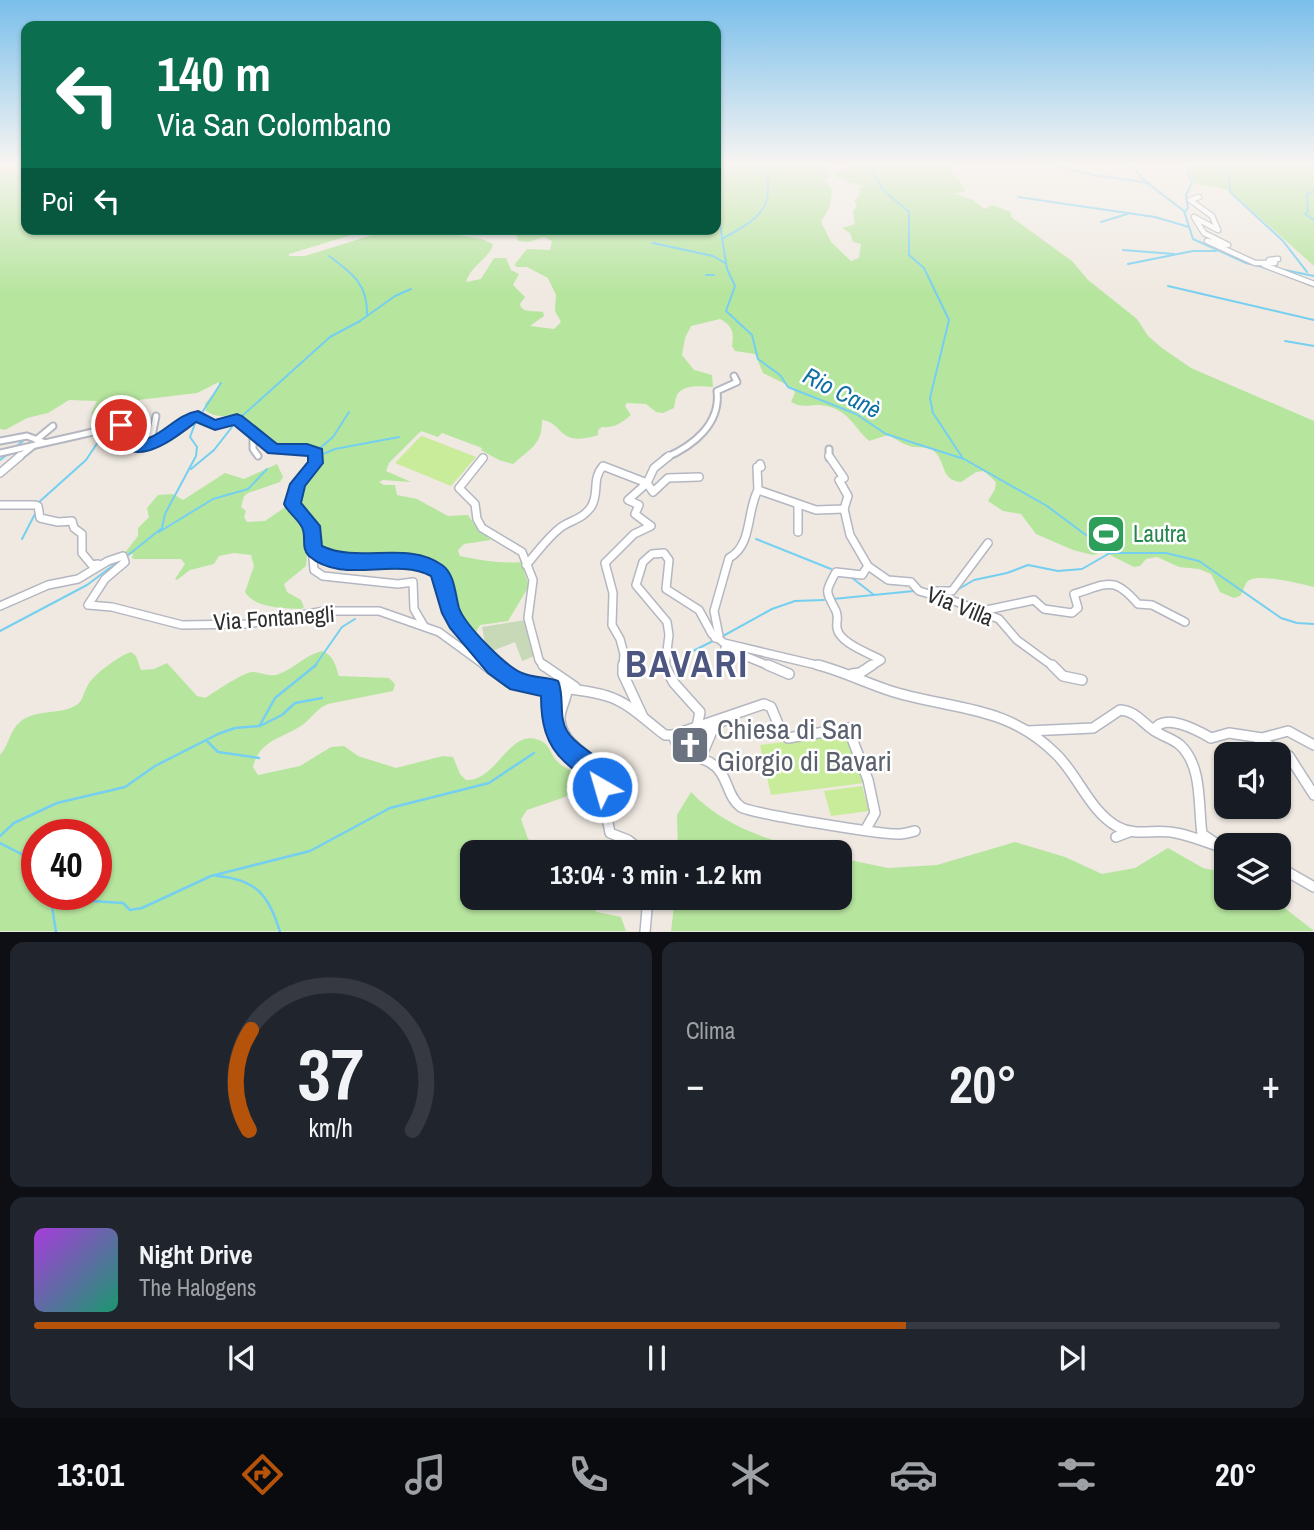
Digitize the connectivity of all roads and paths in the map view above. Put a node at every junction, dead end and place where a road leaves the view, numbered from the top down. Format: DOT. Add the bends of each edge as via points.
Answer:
graph roads {
  1 [pos="1199,206"];
  2 [pos="1278,259"];
  3 [pos="1266,267"];
  4 [pos="1314,284"];
  5 [pos="734,376"];
  6 [pos="132,409"];
  7 [pos="116,416"];
  8 [pos="156,416"];
  9 [pos="53,426"];
  10 [pos="116,433"];
  11 [pos="253,433"];
  12 [pos="0,441"];
  13 [pos="35,442"];
  14 [pos="829,449"];
  15 [pos="0,453"];
  16 [pos="258,456"];
  17 [pos="484,458"];
  18 [pos="760,464"];
  19 [pos="0,473"];
  20 [pos="699,477"];
  21 [pos="647,484"];
  22 [pos="758,490"];
  23 [pos="0,505"];
  24 [pos="798,505"];
  25 [pos="844,509"];
  26 [pos="798,532"];
  27 [pos="988,543"];
  28 [pos="312,547"];
  29 [pos="108,561"];
  30 [pos="526,565"];
  31 [pos="868,565"];
  32 [pos="933,594"];
  33 [pos="0,606"];
  34 [pos="981,611"];
  35 [pos="1185,622"];
  36 [pos="424,626"];
  37 [pos="715,638"];
  38 [pos="724,643"];
  39 [pos="789,674"];
  40 [pos="850,674"];
  41 [pos="1082,680"];
  42 [pos="518,682"];
  43 [pos="566,687"];
  44 [pos="551,688"];
  45 [pos="577,688"];
  46 [pos="644,719"];
  47 [pos="724,719"];
  48 [pos="713,729"];
  49 [pos="1154,730"];
  50 [pos="700,731"];
  51 [pos="1028,731"];
  52 [pos="673,735"];
  53 [pos="1254,738"];
  54 [pos="1314,745"];
  55 [pos="704,750"];
  56 [pos="599,777"];
  57 [pos="1312,793"];
  58 [pos="866,829"];
  59 [pos="915,831"];
  60 [pos="1131,832"];
  61 [pos="1116,837"];
  62 [pos="628,840"];
  63 [pos="1214,840"];
  64 [pos="1214,845"];
  65 [pos="1291,874"];
  66 [pos="1314,887"];
  67 [pos="648,910"];
  68 [pos="645,932"];
  1 -- 3 [label="street" via="1213,217 1218,230 1194,217 1204,233 1228,245 1207,241"];
  2 -- 3 [label="street" via="1269,260 1275,263"];
  3 -- 4 [label="street" via="1301,275"];
  5 -- 21 [label="street" via="737,382 717,391 719,406 712,425 679,453 663,459"];
  6 -- 10 [label="street" via="128,425"];
  7 -- 10 [label="street" via="126,416"];
  8 -- 10 [label="street" via="152,436"];
  9 -- 13 [label="street"];
  10 -- 11 [label="street" via="128,445 148,446 198,416 215,425 241,420"];
  10 -- 13 [label="street" via="102,430"];
  11 -- 16 [label="street"];
  11 -- 28 [label="street" via="276,450 316,453 316,463 298,484 292,504 312,526"];
  12 -- 13 [label="street" via="27,436"];
  13 -- 15 [label="street"];
  13 -- 19 [label="street"];
  14 -- 25 [label="street" via="829,458 844,478 839,480 848,496"];
  17 -- 30 [label="street" via="459,488 475,504 482,528 522,552"];
  18 -- 22 [label="street"];
  20 -- 21 [label="street" via="668,478 655,492"];
  21 -- 30 [label="street" via="609,467 600,468 590,508 575,523 561,527"];
  21 -- 46 [label="street" via="628,500 639,505 635,514 651,526 605,563 613,593 612,625 624,654 623,674"];
  22 -- 24 [label="street"];
  22 -- 37 [label="street" via="750,509 747,540 729,558 714,611 719,636"];
  23 -- 29 [label="street" via="35,505 40,518 72,521 82,534 88,561 93,565"];
  24 -- 25 [label="street"];
  24 -- 26 [label="street"];
  25 -- 31 [label="street" via="850,535"];
  27 -- 32 [label="street" via="952,591"];
  28 -- 36 [label="street" via="314,570 323,576 414,582 414,609"];
  28 -- 42 [label="street" via="336,561 407,561 437,571 457,622 495,666"];
  29 -- 33 [label="street" via="78,579 48,585"];
  29 -- 36 [label="street, Via Fontanegli" via="123,556 125,560 89,600 91,607 112,607 182,625 247,624 321,612 379,611"];
  30 -- 45 [label="street" via="533,582 528,618 539,660 545,669"];
  31 -- 32 [label="street, Via Villa" via="887,580 910,581 919,591"];
  31 -- 40 [label="street" via="862,575 836,572 827,589 827,600 840,618 837,629 841,636 881,660"];
  32 -- 34 [label="street, Via Villa"];
  34 -- 35 [label="street" via="1034,600 1044,609 1072,613 1078,608 1074,594 1112,583 1124,588 1138,604 1152,605"];
  34 -- 41 [label="street, Via Villa" via="995,617 1063,676"];
  36 -- 42 [label="street, Via Fontanegli" via="508,682"];
  37 -- 38 [label="street"];
  37 -- 50 [label="street" via="699,610 666,589 667,556 649,554 636,585 667,622 664,665 701,712"];
  38 -- 39 [label="street" via="725,648"];
  38 -- 40 [label="street"];
  40 -- 51 [label="street" via="899,693 980,709"];
  42 -- 44 [label="street"];
  43 -- 44 [label="street"];
  43 -- 45 [label="street"];
  43 -- 56 [label="street" via="560,723 570,744 597,767"];
  44 -- 56 [label="street" via="558,737"];
  45 -- 46 [label="street" via="613,698"];
  46 -- 52 [label="street" via="665,735"];
  47 -- 48 [label="street"];
  47 -- 50 [label="street"];
  47 -- 58 [label="street" via="764,704 771,707 788,738 849,729 874,807"];
  48 -- 50 [label="street"];
  48 -- 55 [label="street"];
  49 -- 51 [label="street" via="1136,714 1120,710 1093,728"];
  49 -- 53 [label="street" via="1157,724 1175,723 1212,738 1229,733"];
  49 -- 63 [label="street" via="1180,745 1192,760 1202,834"];
  50 -- 52 [label="street"];
  51 -- 60 [label="street" via="1056,754 1105,817"];
  52 -- 58 [label="street" via="679,752 690,759 706,759 719,769 733,800 742,808"];
  53 -- 54 [label="street" via="1290,732"];
  53 -- 57 [label="street" via="1293,757"];
  56 -- 62 [label="street" via="610,833"];
  58 -- 59 [label="street" via="898,834"];
  60 -- 61 [label="street"];
  60 -- 64 [label="street" via="1167,831"];
  65 -- 66 [label="street"];
  67 -- 68 [label="street"];
}
